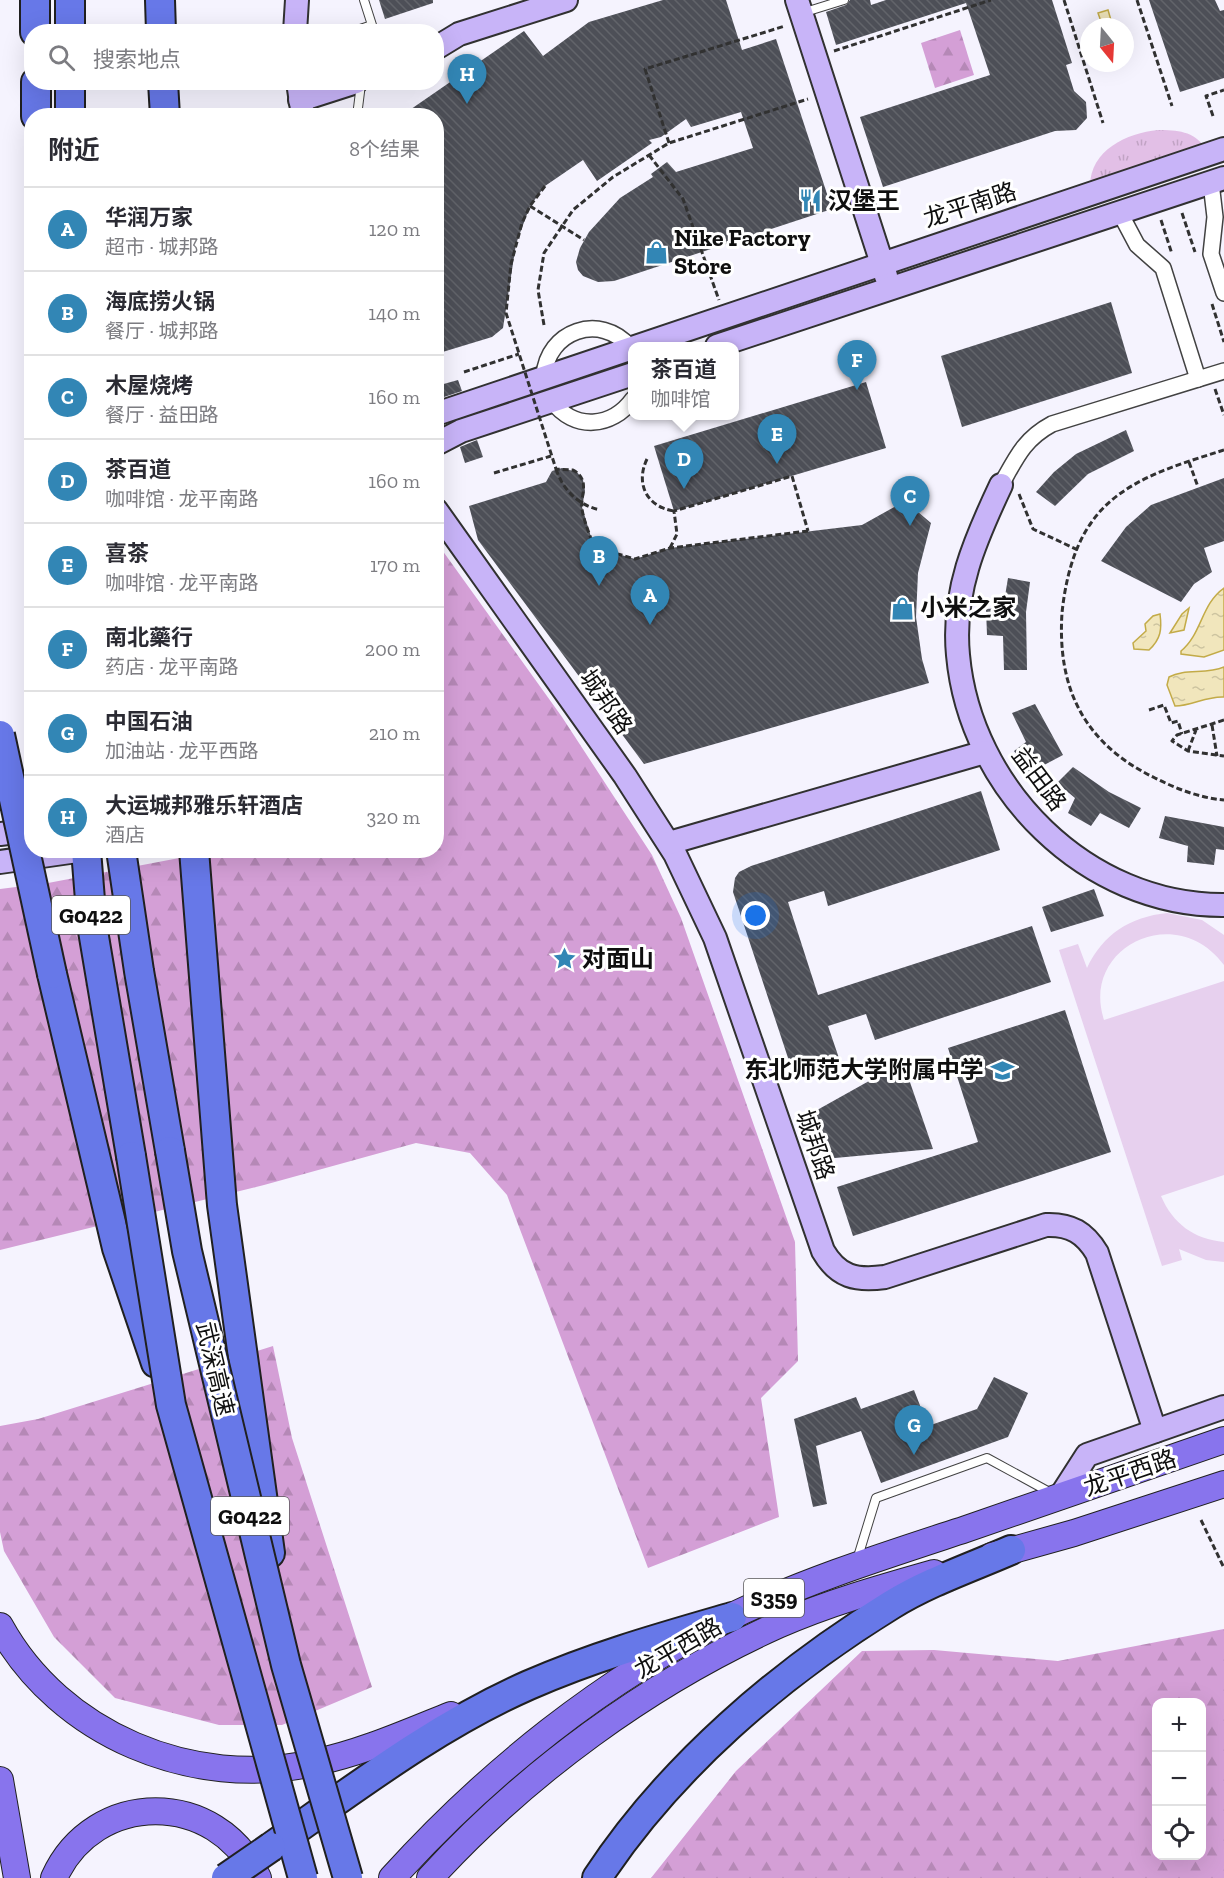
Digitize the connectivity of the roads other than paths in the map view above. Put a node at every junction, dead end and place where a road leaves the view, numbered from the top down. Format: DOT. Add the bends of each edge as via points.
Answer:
graph roads {
  1 [pos="35,0"];
  2 [pos="70,0"];
  3 [pos="160,0"];
  4 [pos="297,0"];
  5 [pos="364,0"];
  6 [pos="566,0"];
  7 [pos="844,0"];
  8 [pos="796,13"];
  9 [pos="35,24"];
  10 [pos="70,24"];
  11 [pos="161,24"];
  12 [pos="296,24"];
  13 [pos="372,24"];
  14 [pos="444,43"];
  15 [pos="36,90"];
  16 [pos="70,90"];
  17 [pos="163,90"];
  18 [pos="330,90"];
  19 [pos="361,90"];
  20 [pos="300,99"];
  21 [pos="36,108"];
  22 [pos="70,108"];
  23 [pos="165,108"];
  24 [pos="358,108"];
  25 [pos="1224,149"];
  26 [pos="1217,181"];
  27 [pos="1120,213"];
  28 [pos="881,263"];
  29 [pos="890,289"];
  30 [pos="1224,293"];
  31 [pos="645,342"];
  32 [pos="729,342"];
  33 [pos="628,345"];
  34 [pos="628,348"];
  35 [pos="1224,371"];
  36 [pos="544,376"];
  37 [pos="628,376"];
  38 [pos="1198,379"];
  39 [pos="552,401"];
  40 [pos="628,406"];
  41 [pos="444,410"];
  42 [pos="444,440"];
  43 [pos="1001,485"];
  44 [pos="444,521"];
  45 [pos="0,735"];
  46 [pos="985,752"];
  47 [pos="24,831"];
  48 [pos="0,834"];
  49 [pos="669,843"];
  50 [pos="24,845"];
  51 [pos="27,858"];
  52 [pos="28,858"];
  53 [pos="86,858"];
  54 [pos="122,858"];
  55 [pos="195,858"];
  56 [pos="0,862"];
  57 [pos="1224,905"];
  58 [pos="171,1405"];
  59 [pos="1224,1407"];
  60 [pos="1155,1431"];
  61 [pos="1224,1440"];
  62 [pos="1224,1484"];
  63 [pos="1060,1497"];
  64 [pos="1074,1533"];
  65 [pos="1011,1550"];
  66 [pos="855,1566"];
  67 [pos="732,1617"];
  68 [pos="0,1626"];
  69 [pos="286,1665"];
  70 [pos="527,1686"];
  71 [pos="0,1780"];
  72 [pos="17,1878"];
  73 [pos="54,1878"];
  74 [pos="226,1878"];
  75 [pos="258,1878"];
  76 [pos="303,1878"];
  77 [pos="348,1878"];
  78 [pos="392,1878"];
  79 [pos="430,1878"];
  80 [pos="597,1878"];
  1 -- 9 [label="highway"];
  2 -- 10 [label="highway"];
  3 -- 11 [label="highway"];
  4 -- 12 [label="street"];
  5 -- 13 [label="lane"];
  6 -- 14 [label="street" via="459,34"];
  7 -- 8 [label="lane"];
  8 -- 28 [label="street"];
  15 -- 21 [label="highway"];
  16 -- 22 [label="highway"];
  17 -- 23 [label="highway"];
  18 -- 20 [label="street"];
  19 -- 24 [label="lane"];
  25 -- 28 [label="street, 龙平南路"];
  26 -- 27 [label="street"];
  26 -- 30 [label="street" via="1212,254"];
  27 -- 29 [label="street"];
  27 -- 38 [label="street" via="1137,245 1163,268"];
  28 -- 29 [label="street"];
  28 -- 31 [label="street, 龙平南路"];
  29 -- 32 [label="street"];
  33 -- 36 [label="street" via="609,330 576,330 550,351"];
  34 -- 36 [label="street, 龙平南路"];
  35 -- 38 [label="street"];
  36 -- 41 [label="street, 龙平南路"];
  37 -- 39 [label="street"];
  38 -- 43 [label="street" via="1052,424 1035,433"];
  39 -- 40 [label="street" via="569,418 598,423 613,418"];
  39 -- 42 [label="street"];
  43 -- 46 [label="street, 益田路" via="966,566 959,610 958,654 967,700"];
  44 -- 49 [label="street, 城邦路"];
  45 -- 50 [label="highway, bridge"];
  46 -- 49 [label="street"];
  46 -- 57 [label="street, 益田路" via="1033,822 1108,878 1163,897 1198,905"];
  47 -- 48 [label="street"];
  49 -- 60 [label="street, 城邦路" via="715,938 831,1265 846,1276 864,1280 885,1277 1046,1225 1075,1229 1088,1238 1096,1253"];
  51 -- 58 [label="highway, bridge" via="117,1248"];
  52 -- 56 [label="street"];
  53 -- 58 [label="highway, 武深高速 / G0422, bridge" via="92,925"];
  54 -- 69 [label="highway, 武深高速 / G0422, bridge" via="187,1251"];
  55 -- 69 [label="highway, bridge" via="222,1205"];
  58 -- 76 [label="highway, 武深高速 / G0422, bridge"];
  59 -- 60 [label="street"];
  60 -- 63 [label="street" via="1087,1455"];
  61 -- 63 [label="main road, 龙平西路 / S359"];
  62 -- 64 [label="main road, 龙平西路 / S359"];
  63 -- 64 [label="main road"];
  63 -- 66 [label="main road, 龙平西路 / S359"];
  63 -- 66 [label="lane" via="987,1458 876,1498"];
  64 -- 65 [label="main road, 龙平西路 / S359"];
  65 -- 79 [label="main road, 龙平西路 / S359" via="849,1598 779,1625 664,1686 545,1770"];
  65 -- 80 [label="highway" via="893,1604 794,1673 704,1750 634,1827"];
  66 -- 67 [label="main road, 龙平西路 / S359"];
  67 -- 70 [label="highway" via="627,1647"];
  67 -- 78 [label="main road, 龙平西路 / S359" via="681,1644 572,1714 513,1761"];
  68 -- 70 [label="main road" via="41,1680 93,1724 155,1755 218,1769 282,1769 342,1756"];
  69 -- 77 [label="highway, 武深高速 / G0422, bridge"];
  70 -- 74 [label="highway, bridge" via="420,1744"];
  71 -- 72 [label="main road"];
  73 -- 75 [label="main road" via="75,1845 97,1827 124,1816 153,1811 185,1813 214,1827 236,1846"];
}
